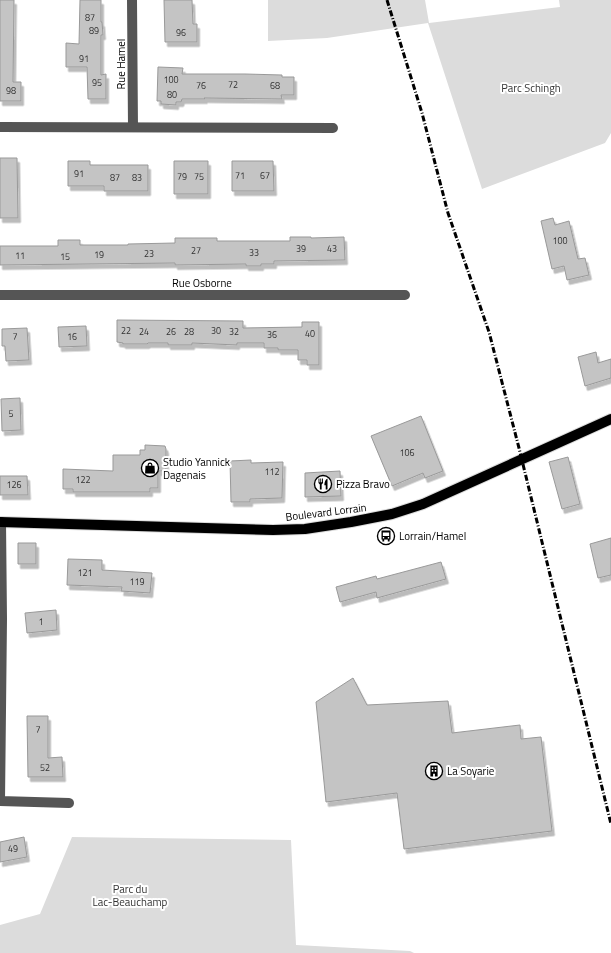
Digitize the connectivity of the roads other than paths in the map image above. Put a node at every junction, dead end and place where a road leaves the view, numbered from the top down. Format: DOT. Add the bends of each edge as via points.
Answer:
graph roads {
  1 [pos="132,0"];
  2 [pos="0,127"];
  3 [pos="133,127"];
  4 [pos="333,128"];
  5 [pos="0,295"];
  6 [pos="405,295"];
  7 [pos="611,419"];
  8 [pos="0,522"];
  9 [pos="1,619"];
  10 [pos="0,801"];
  11 [pos="69,803"];
  1 -- 3 [label="street, Rue Hamel"];
  2 -- 3 [label="street"];
  3 -- 4 [label="street"];
  5 -- 6 [label="street, Rue Osborne"];
  7 -- 8 [label="main road, Boulevard Lorrain" via="430,502 392,514 351,522 305,529 273,530"];
  8 -- 9 [label="street"];
  9 -- 10 [label="street"];
  10 -- 11 [label="street"];
}
